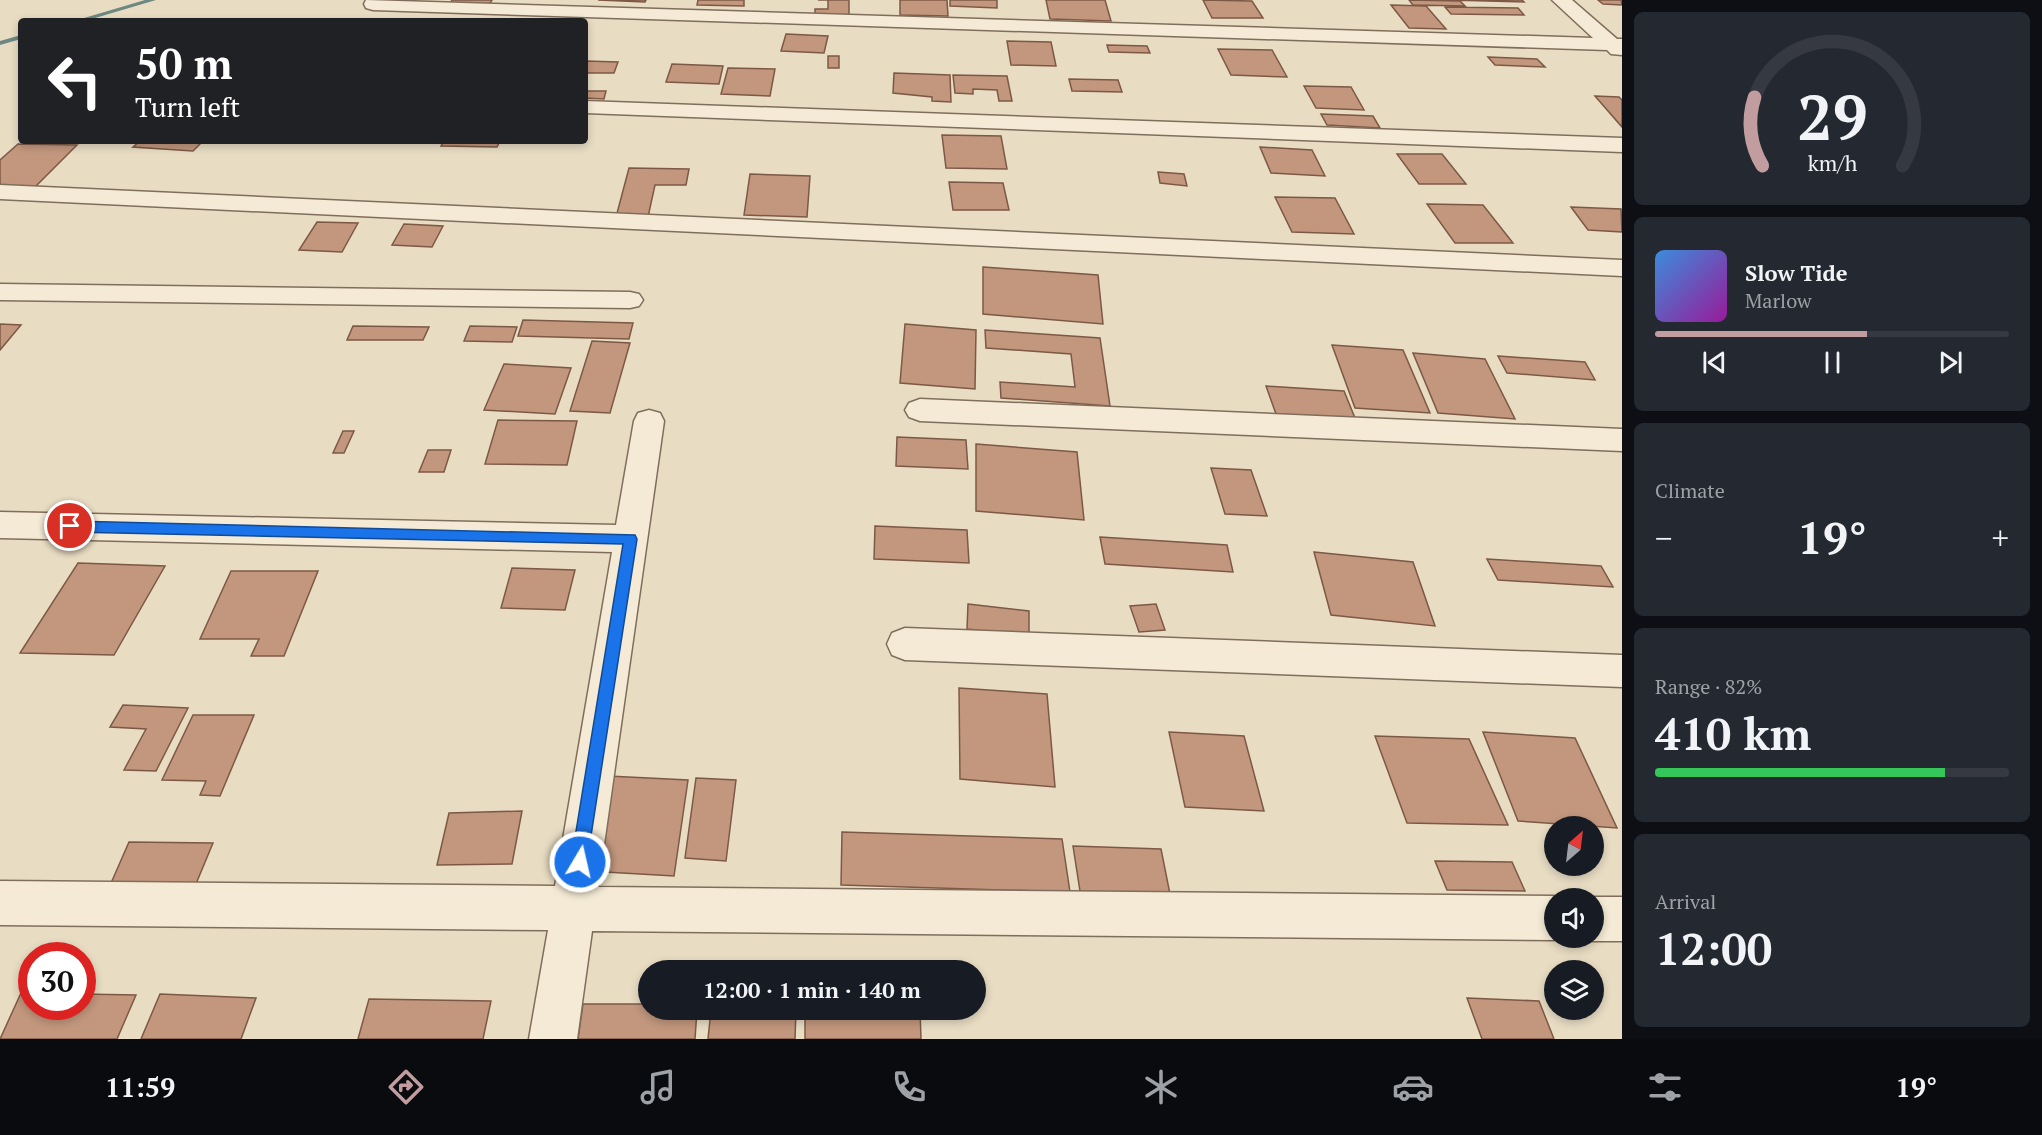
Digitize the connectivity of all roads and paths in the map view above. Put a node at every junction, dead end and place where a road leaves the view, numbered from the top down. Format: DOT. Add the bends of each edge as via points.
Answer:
graph roads {
  1 [pos="1561,0"];
  2 [pos="373,4"];
  3 [pos="1619,48"];
  4 [pos="588,107"];
  5 [pos="1622,145"];
  6 [pos="0,192"];
  7 [pos="1622,268"];
  8 [pos="0,292"];
  9 [pos="630,300"];
  10 [pos="920,410"];
  11 [pos="649,421"];
  12 [pos="1622,440"];
  13 [pos="0,525"];
  14 [pos="630,539"];
  15 [pos="905,644"];
  16 [pos="1622,671"];
  17 [pos="0,903"];
  18 [pos="573,908"];
  19 [pos="1544,918"];
  20 [pos="1604,919"];
  21 [pos="1622,919"];
  22 [pos="553,1039"];
  1 -- 3 [label="street"];
  2 -- 3 [label="street"];
  4 -- 5 [label="street"];
  6 -- 7 [label="street"];
  8 -- 9 [label="street"];
  10 -- 12 [label="street"];
  11 -- 14 [label="street"];
  13 -- 14 [label="street"];
  14 -- 18 [label="street"];
  15 -- 16 [label="street"];
  17 -- 18 [label="street"];
  18 -- 19 [label="street"];
  18 -- 22 [label="street"];
  20 -- 21 [label="street"];
}
